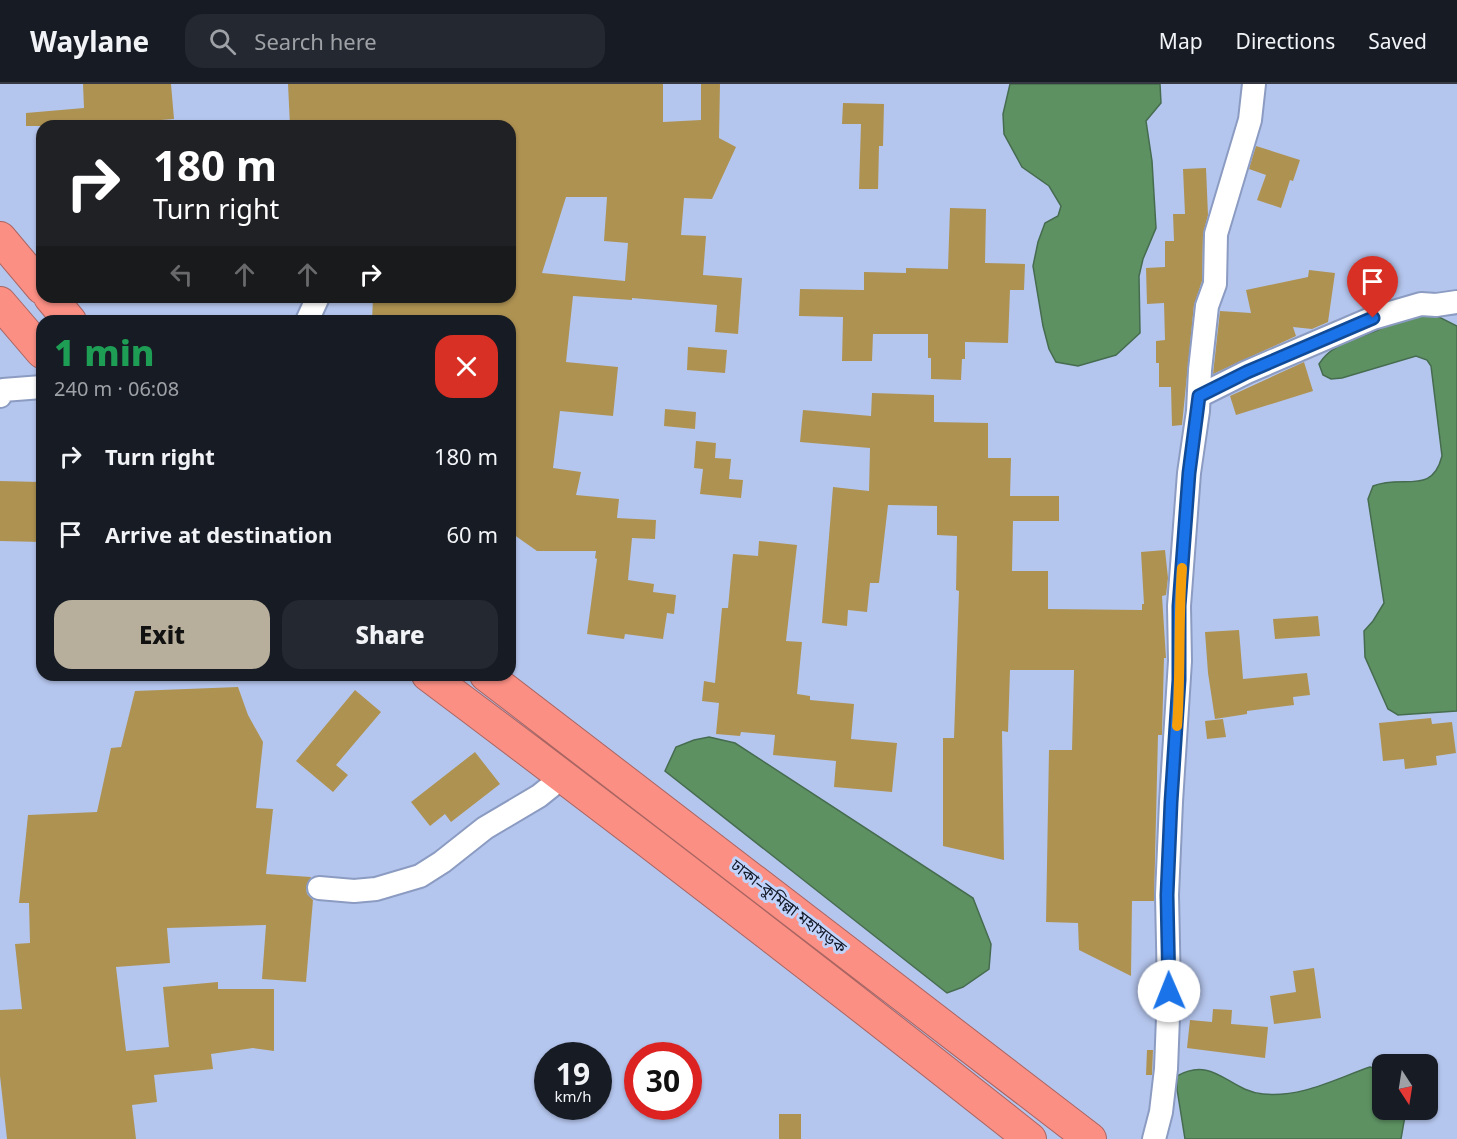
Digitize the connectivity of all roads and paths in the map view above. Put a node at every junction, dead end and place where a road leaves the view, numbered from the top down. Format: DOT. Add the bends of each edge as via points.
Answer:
graph roads {
  1 [pos="1254,84"];
  2 [pos="0,238"];
  3 [pos="36,281"];
  4 [pos="1457,302"];
  5 [pos="0,303"];
  6 [pos="55,303"];
  7 [pos="65,315"];
  8 [pos="36,345"];
  9 [pos="36,387"];
  10 [pos="0,396"];
  11 [pos="1199,396"];
  12 [pos="436,681"];
  13 [pos="494,681"];
  14 [pos="564,777"];
  15 [pos="319,888"];
  16 [pos="1030,1139"];
  17 [pos="1090,1139"];
  18 [pos="1155,1139"];
  1 -- 11 [label="street" via="1250,120 1216,234 1215,284 1207,306"];
  2 -- 3 [label="highway"];
  4 -- 11 [label="street" via="1421,304 1373,318"];
  5 -- 8 [label="highway"];
  6 -- 7 [label="highway"];
  9 -- 10 [label="street" via="3,390"];
  11 -- 18 [label="street" via="1179,606 1180,662 1167,895 1166,1069"];
  12 -- 14 [label="highway"];
  13 -- 17 [label="highway, ঢাকা–কুমিল্লা মহাসড়ক"];
  14 -- 15 [label="street" via="420,876 376,889"];
  14 -- 16 [label="highway"];
}
